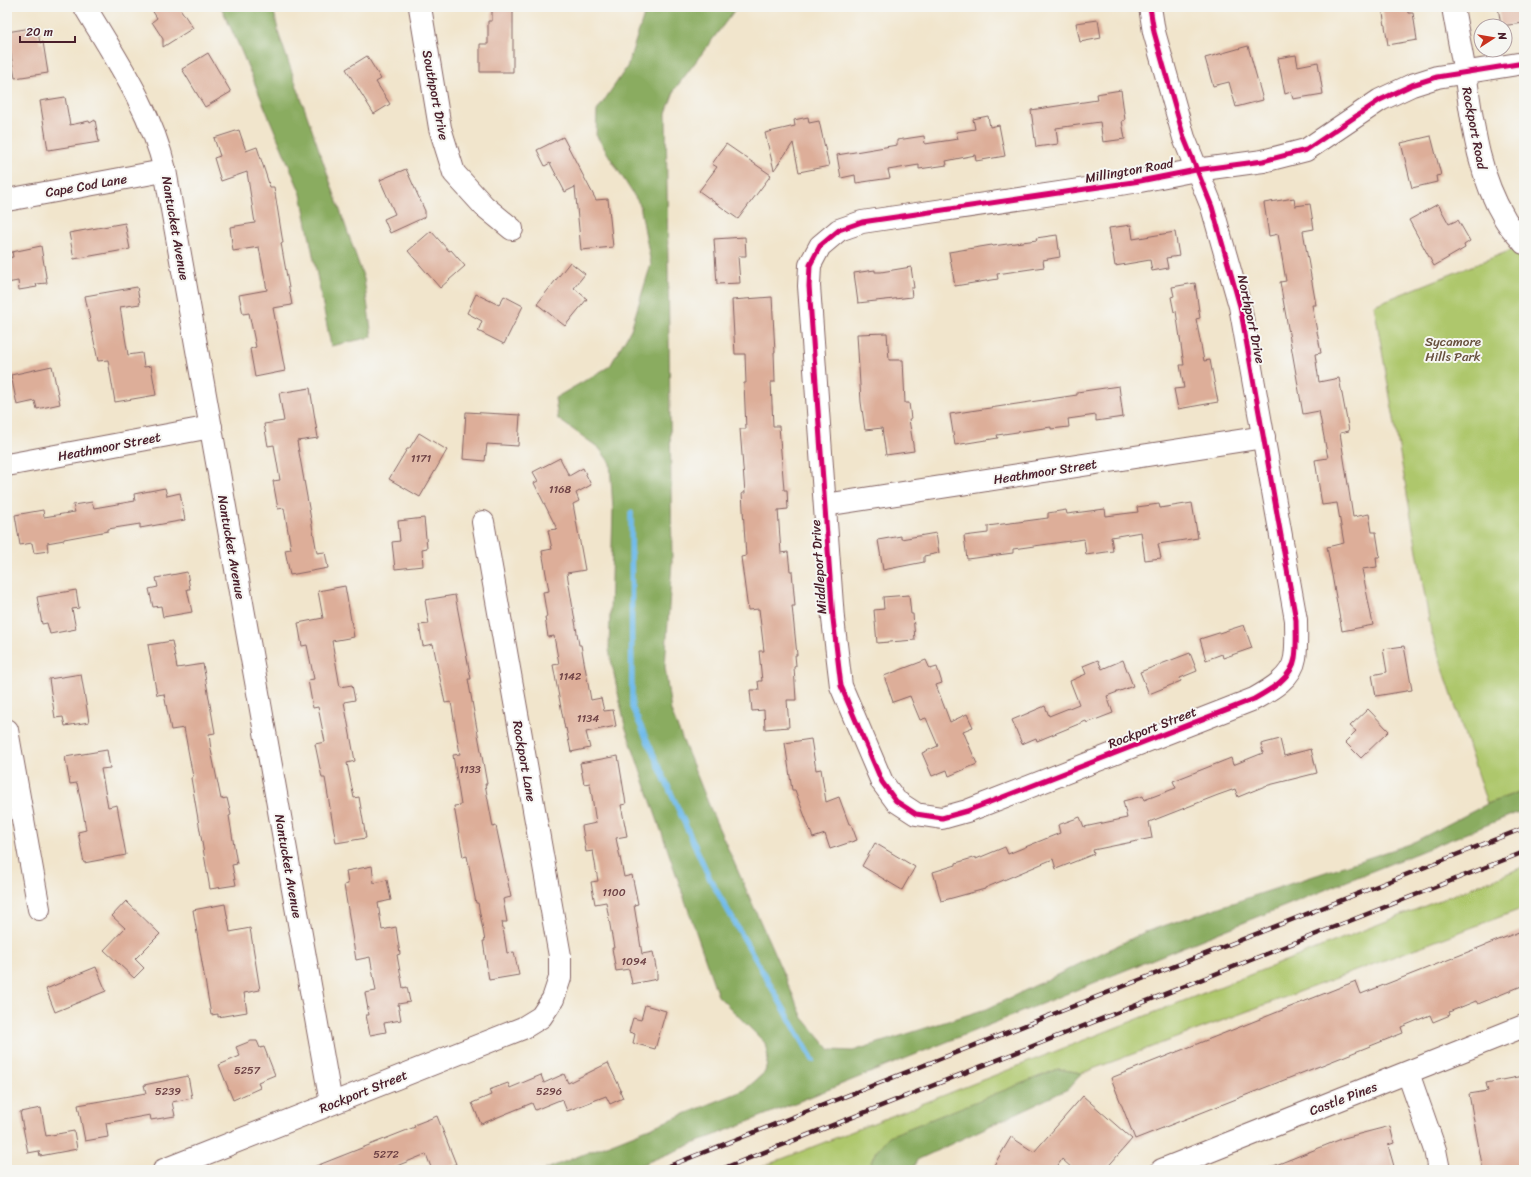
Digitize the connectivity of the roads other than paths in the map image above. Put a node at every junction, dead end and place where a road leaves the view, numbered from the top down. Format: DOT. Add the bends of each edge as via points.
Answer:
graph roads {
  1 [pos="85,7"];
  2 [pos="420,7"];
  3 [pos="1150,7"];
  4 [pos="1453,7"];
  5 [pos="1524,63"];
  6 [pos="1465,73"];
  7 [pos="165,170"];
  8 [pos="1196,170"];
  9 [pos="7,200"];
  10 [pos="512,229"];
  11 [pos="1524,243"];
  12 [pos="820,246"];
  13 [pos="211,427"];
  14 [pos="1264,437"];
  15 [pos="7,465"];
  16 [pos="825,505"];
  17 [pos="483,522"];
  18 [pos="1296,620"];
  19 [pos="7,730"];
  20 [pos="967,811"];
  21 [pos="39,909"];
  22 [pos="553,999"];
  23 [pos="1524,1026"];
  24 [pos="1408,1073"];
  25 [pos="331,1103"];
  26 [pos="164,1170"];
  27 [pos="1162,1170"];
  28 [pos="1439,1170"];
  1 -- 7 [label="street, Nantucket Avenue" via="146,112 160,147"];
  2 -- 10 [label="street, Southport Drive" via="440,128 454,173 484,206"];
  3 -- 8 [label="street, Northport Drive" via="1154,32 1184,138"];
  4 -- 6 [label="street, Rockport Road"];
  5 -- 6 [label="street, Millington Road"];
  6 -- 8 [label="street, Millington Road" via="1437,77 1380,100 1306,150 1263,161"];
  6 -- 11 [label="street, Rockport Road" via="1476,143 1485,176 1506,220"];
  7 -- 9 [label="street, Cape Cod Lane"];
  7 -- 13 [label="street, Nantucket Avenue"];
  8 -- 12 [label="street, Millington Road" via="1140,181 862,222 839,230"];
  8 -- 14 [label="street, Northport Drive" via="1212,207 1240,306"];
  12 -- 16 [label="street, Middleport Drive" via="810,265 809,286"];
  13 -- 15 [label="street, Heathmoor Street"];
  13 -- 25 [label="street, Nantucket Avenue"];
  14 -- 16 [label="street, Heathmoor Street"];
  14 -- 18 [label="street, Northport Drive"];
  16 -- 20 [label="street, Middleport Drive" via="833,619 841,686 882,782 896,801 916,814 942,818"];
  17 -- 22 [label="street, Rockport Lane" via="560,956 560,978"];
  18 -- 20 [label="street, Rockport Street" via="1295,659 1286,677 1270,690 1254,699"];
  19 -- 21 [label="street"];
  22 -- 25 [label="street, Rockport Street" via="541,1017 523,1028"];
  23 -- 24 [label="street, Castle Pines"];
  24 -- 27 [label="street, Castle Pines"];
  24 -- 28 [label="street" via="1435,1150"];
  25 -- 26 [label="street, Rockport Street"];
}
